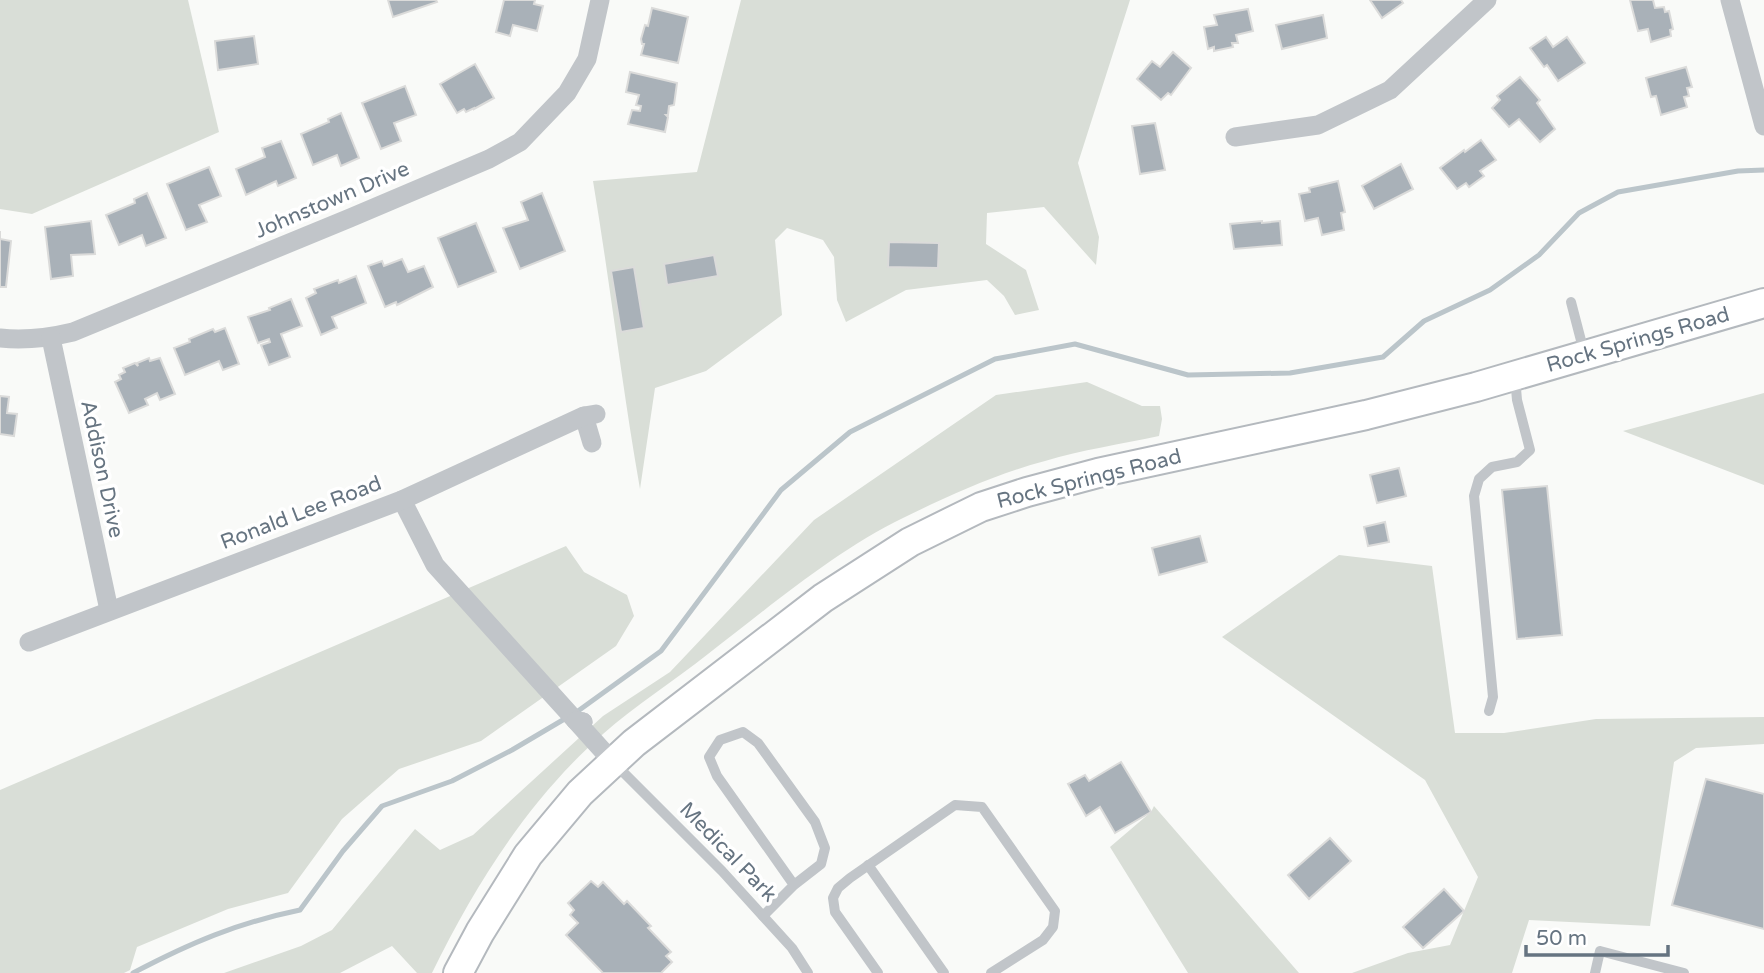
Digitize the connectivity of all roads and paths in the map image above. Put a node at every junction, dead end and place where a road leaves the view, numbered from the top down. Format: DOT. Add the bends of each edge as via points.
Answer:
graph roads {
  1 [pos="600,0"];
  2 [pos="1487,0"];
  3 [pos="1730,0"];
  4 [pos="1764,126"];
  5 [pos="1235,137"];
  6 [pos="1571,302"];
  7 [pos="1764,303"];
  8 [pos="0,338"];
  9 [pos="51,338"];
  10 [pos="1585,356"];
  11 [pos="1515,377"];
  12 [pos="592,443"];
  13 [pos="402,500"];
  14 [pos="109,610"];
  15 [pos="29,642"];
  16 [pos="1489,711"];
  17 [pos="613,762"];
  18 [pos="868,866"];
  19 [pos="794,885"];
  20 [pos="763,916"];
  21 [pos="462,972"];
  22 [pos="808,973"];
  23 [pos="878,973"];
  24 [pos="944,973"];
  25 [pos="991,973"];
  26 [pos="1595,973"];
  27 [pos="1684,973"];
  1 -- 9 [label="street, Johnstown Drive" via="587,59 567,93 520,142 338,223"];
  2 -- 5 [label="street" via="1390,90 1318,125"];
  3 -- 4 [label="street"];
  6 -- 10 [label="lane"];
  7 -- 10 [label="street, Rock Springs Road"];
  8 -- 9 [label="street, Johnstown Drive"];
  9 -- 14 [label="street, Addison Drive"];
  10 -- 11 [label="street, Rock Springs Road"];
  11 -- 16 [label="lane" via="1530,450 1517,462 1492,467 1479,479 1474,496 1493,697"];
  11 -- 17 [label="street, Rock Springs Road" via="1366,415 1098,473 981,507 910,542 822,598"];
  12 -- 13 [label="street, Ronald Lee Road" via="590,415"];
  13 -- 14 [label="street, Ronald Lee Road"];
  13 -- 17 [label="street" via="435,565"];
  14 -- 15 [label="street, Ronald Lee Road"];
  17 -- 20 [label="lane, Medical Park"];
  17 -- 21 [label="street, Rock Springs Road" via="528,855"];
  18 -- 23 [label="lane" via="838,888 833,898 835,912"];
  18 -- 24 [label="lane"];
  18 -- 25 [label="lane" via="956,805 982,807 1055,911 1053,927 1043,940"];
  19 -- 19 [label="lane" via="821,864 825,848 815,822 758,743 743,732 720,740 709,757 717,776"];
  19 -- 20 [label="lane"];
  20 -- 22 [label="lane, Medical Park"];
  26 -- 27 [label="lane" via="1600,951"];
}
